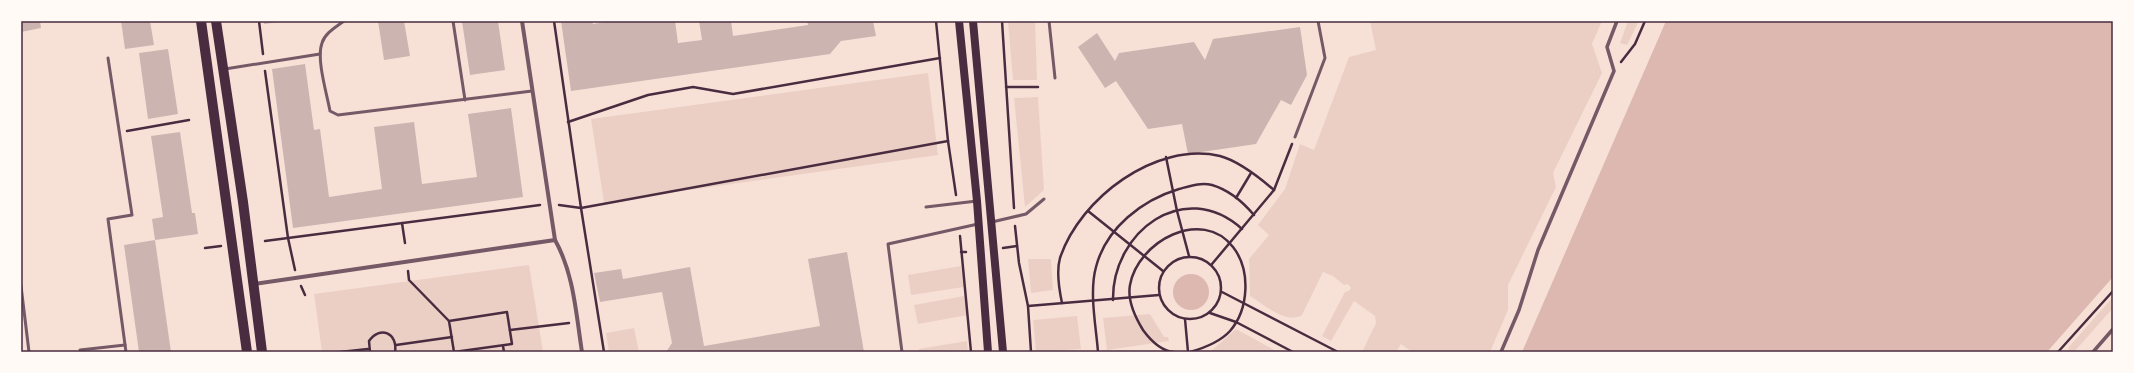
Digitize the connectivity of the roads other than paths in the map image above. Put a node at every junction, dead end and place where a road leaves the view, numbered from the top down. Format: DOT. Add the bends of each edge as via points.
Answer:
graph roads {
  1 [pos="201,21"];
  2 [pos="216,21"];
  3 [pos="344,21"];
  4 [pos="453,21"];
  5 [pos="522,21"];
  6 [pos="959,21"];
  7 [pos="974,21"];
  8 [pos="1049,21"];
  9 [pos="1318,21"];
  10 [pos="1617,21"];
  11 [pos="320,54"];
  12 [pos="108,58"];
  13 [pos="223,69"];
  14 [pos="1055,78"];
  15 [pos="532,91"];
  16 [pos="465,100"];
  17 [pos="1295,137"];
  18 [pos="1044,200"];
  19 [pos="976,201"];
  20 [pos="926,207"];
  21 [pos="992,222"];
  22 [pos="978,224"];
  23 [pos="555,240"];
  24 [pos="254,284"];
  25 [pos="21,286"];
  26 [pos="2113,329"];
  27 [pos="125,345"];
  28 [pos="80,350"];
  29 [pos="29,352"];
  30 [pos="126,352"];
  31 [pos="247,352"];
  32 [pos="262,352"];
  33 [pos="582,352"];
  34 [pos="902,352"];
  35 [pos="988,352"];
  36 [pos="1003,352"];
  37 [pos="1501,352"];
  38 [pos="2093,352"];
  1 -- 31 [label="main road"];
  2 -- 13 [label="main road"];
  3 -- 11 [label="lane" via="329,32 322,43"];
  4 -- 16 [label="lane"];
  5 -- 15 [label="street"];
  6 -- 19 [label="main road"];
  7 -- 21 [label="main road"];
  8 -- 14 [label="lane"];
  9 -- 17 [label="lane" via="1325,58"];
  10 -- 37 [label="street" via="1607,47 1614,71 1538,250 1519,310"];
  11 -- 13 [label="lane"];
  11 -- 16 [label="lane" via="330,111 338,115"];
  12 -- 27 [label="lane" via="132,215 108,219"];
  13 -- 24 [label="main road"];
  15 -- 16 [label="lane"];
  15 -- 23 [label="street"];
  18 -- 21 [label="lane" via="1026,214"];
  19 -- 20 [label="lane"];
  19 -- 22 [label="main road"];
  21 -- 22 [label="main road"];
  21 -- 36 [label="main road"];
  22 -- 34 [label="lane" via="888,244"];
  22 -- 35 [label="main road"];
  23 -- 24 [label="street"];
  23 -- 33 [label="street" via="569,270"];
  24 -- 32 [label="main road"];
  25 -- 29 [label="lane"];
  26 -- 38 [label="street"];
  27 -- 28 [label="lane"];
  27 -- 30 [label="lane"];
}
